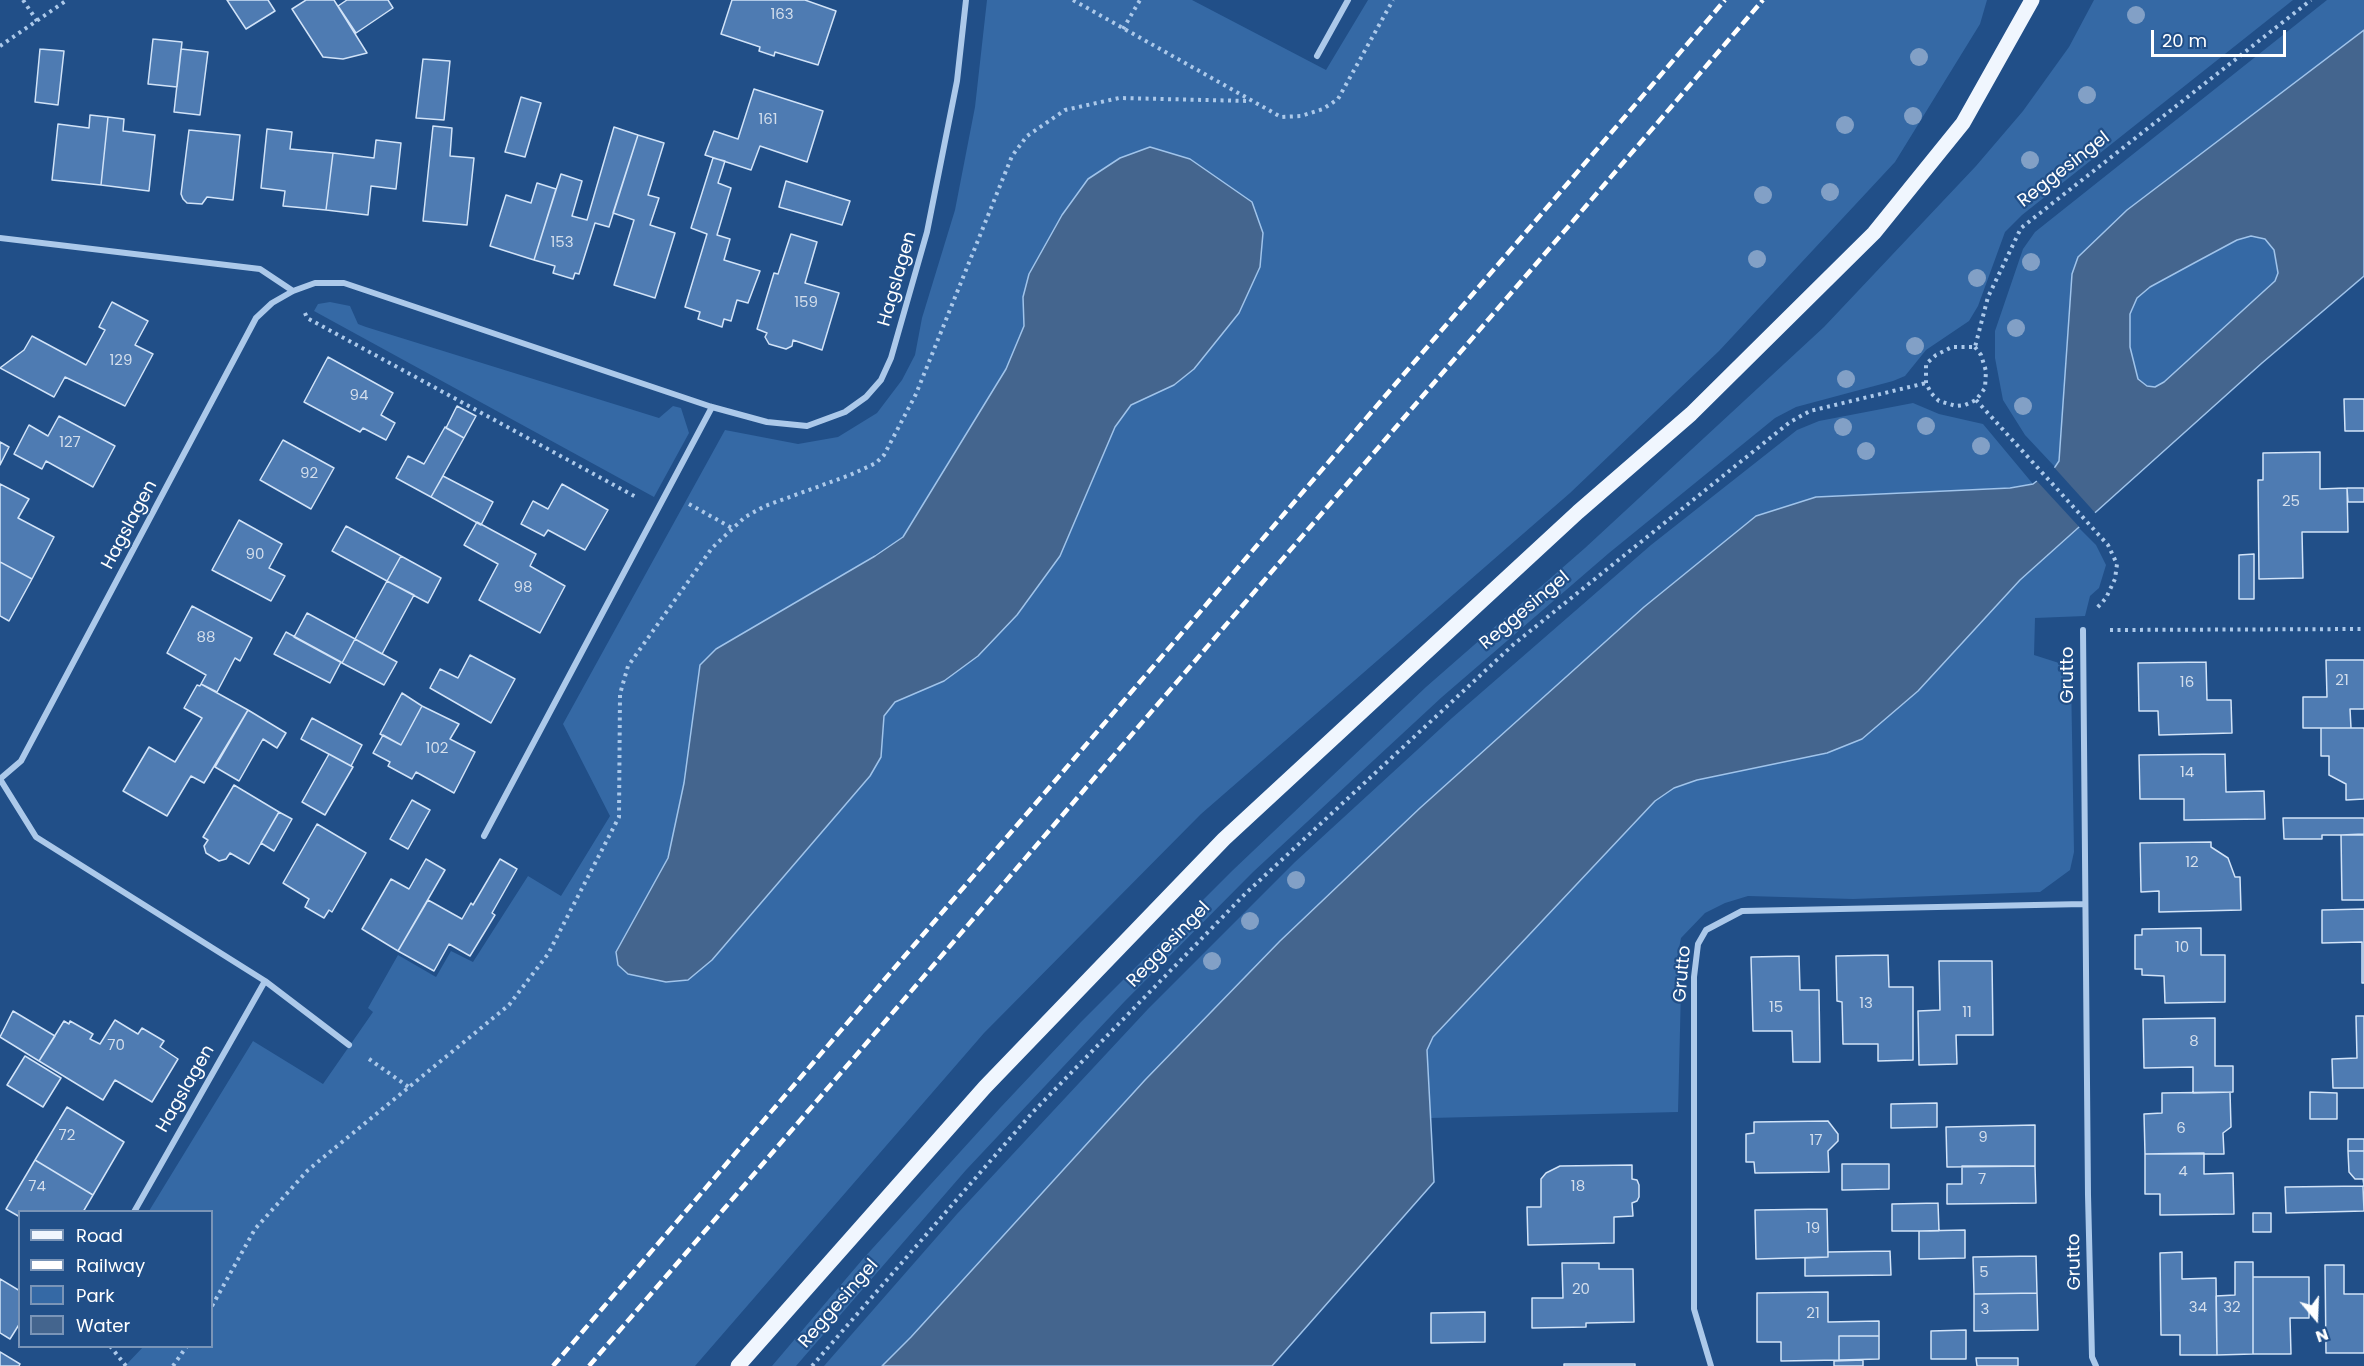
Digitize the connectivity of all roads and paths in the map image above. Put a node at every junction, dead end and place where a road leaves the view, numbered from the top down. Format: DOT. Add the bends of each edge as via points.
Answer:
graph roads {
  1 [pos="23,0"];
  2 [pos="67,0"];
  3 [pos="966,0"];
  4 [pos="1073,0"];
  5 [pos="1140,0"];
  6 [pos="1348,0"];
  7 [pos="1393,0"];
  8 [pos="2032,0"];
  9 [pos="2311,0"];
  10 [pos="37,21"];
  11 [pos="1123,29"];
  12 [pos="0,46"];
  13 [pos="1317,56"];
  14 [pos="1249,101"];
  15 [pos="0,238"];
  16 [pos="293,291"];
  17 [pos="1974,347"];
  18 [pos="1926,383"];
  19 [pos="1976,400"];
  20 [pos="712,407"];
  21 [pos="666,492"];
  22 [pos="657,509"];
  23 [pos="732,528"];
  24 [pos="2364,629"];
  25 [pos="2083,630"];
  26 [pos="0,779"];
  27 [pos="484,836"];
  28 [pos="2084,904"];
  29 [pos="265,981"];
  30 [pos="350,1045"];
  31 [pos="410,1088"];
  32 [pos="135,1210"];
  33 [pos="213,1304"];
  34 [pos="111,1348"];
  35 [pos="186,1348"];
  36 [pos="126,1366"];
  37 [pos="173,1366"];
  38 [pos="738,1366"];
  39 [pos="812,1366"];
  40 [pos="1712,1366"];
  41 [pos="2096,1366"];
  1 -- 10 [label="path"];
  2 -- 10 [label="path"];
  3 -- 20 [label="street, Hagslagen" via="957,81 927,232 881,380 845,412 807,426 767,422"];
  4 -- 11 [label="path"];
  5 -- 11 [label="path"];
  6 -- 13 [label="street"];
  7 -- 14 [label="path" via="1338,99 1301,116 1281,117"];
  8 -- 38 [label="main road, Reggesingel" via="1963,123 1874,232 1691,414 1578,512 1224,839 985,1087"];
  9 -- 17 [label="path, Reggesingel" via="2021,228 1988,297"];
  10 -- 12 [label="path"];
  11 -- 14 [label="path"];
  14 -- 23 [label="path" via="1119,98 1065,110 1027,136 1012,156 916,394 884,455 850,475 765,506"];
  15 -- 16 [label="street" via="260,269"];
  16 -- 20 [label="street, Hagslagen" via="315,284 344,283"];
  16 -- 22 [label="path" via="307,318"];
  16 -- 26 [label="street, Hagslagen" via="256,318 21,761"];
  17 -- 18 [label="path" via="1952,347 1936,354 1926,364"];
  17 -- 19 [label="path" via="1981,355 1988,379"];
  18 -- 19 [label="path" via="1939,401 1956,406"];
  18 -- 39 [label="path, Reggesingel" via="1810,411 1790,422 1514,644 1245,894 1065,1079"];
  19 -- 25 [label="path, Grutto" via="2108,544 2117,564 2115,579"];
  20 -- 21 [label="street"];
  21 -- 22 [label="street"];
  21 -- 23 [label="path"];
  22 -- 27 [label="street"];
  23 -- 31 [label="path" via="712,548 628,666 620,694 619,818 548,954 509,1005"];
  24 -- 25 [label="path"];
  25 -- 28 [label="street, Grutto"];
  26 -- 29 [label="street, Hagslagen" via="36,837"];
  28 -- 40 [label="street, Grutto" via="1742,911 1706,930 1698,944 1694,977 1694,1309"];
  28 -- 41 [label="street, Grutto" via="2092,1356"];
  29 -- 30 [label="street, Hagslagen"];
  29 -- 32 [label="street, Hagslagen"];
  30 -- 31 [label="path"];
  31 -- 33 [label="path" via="308,1170 285,1195 255,1229"];
  34 -- 36 [label="path"];
  35 -- 37 [label="path"];
}
